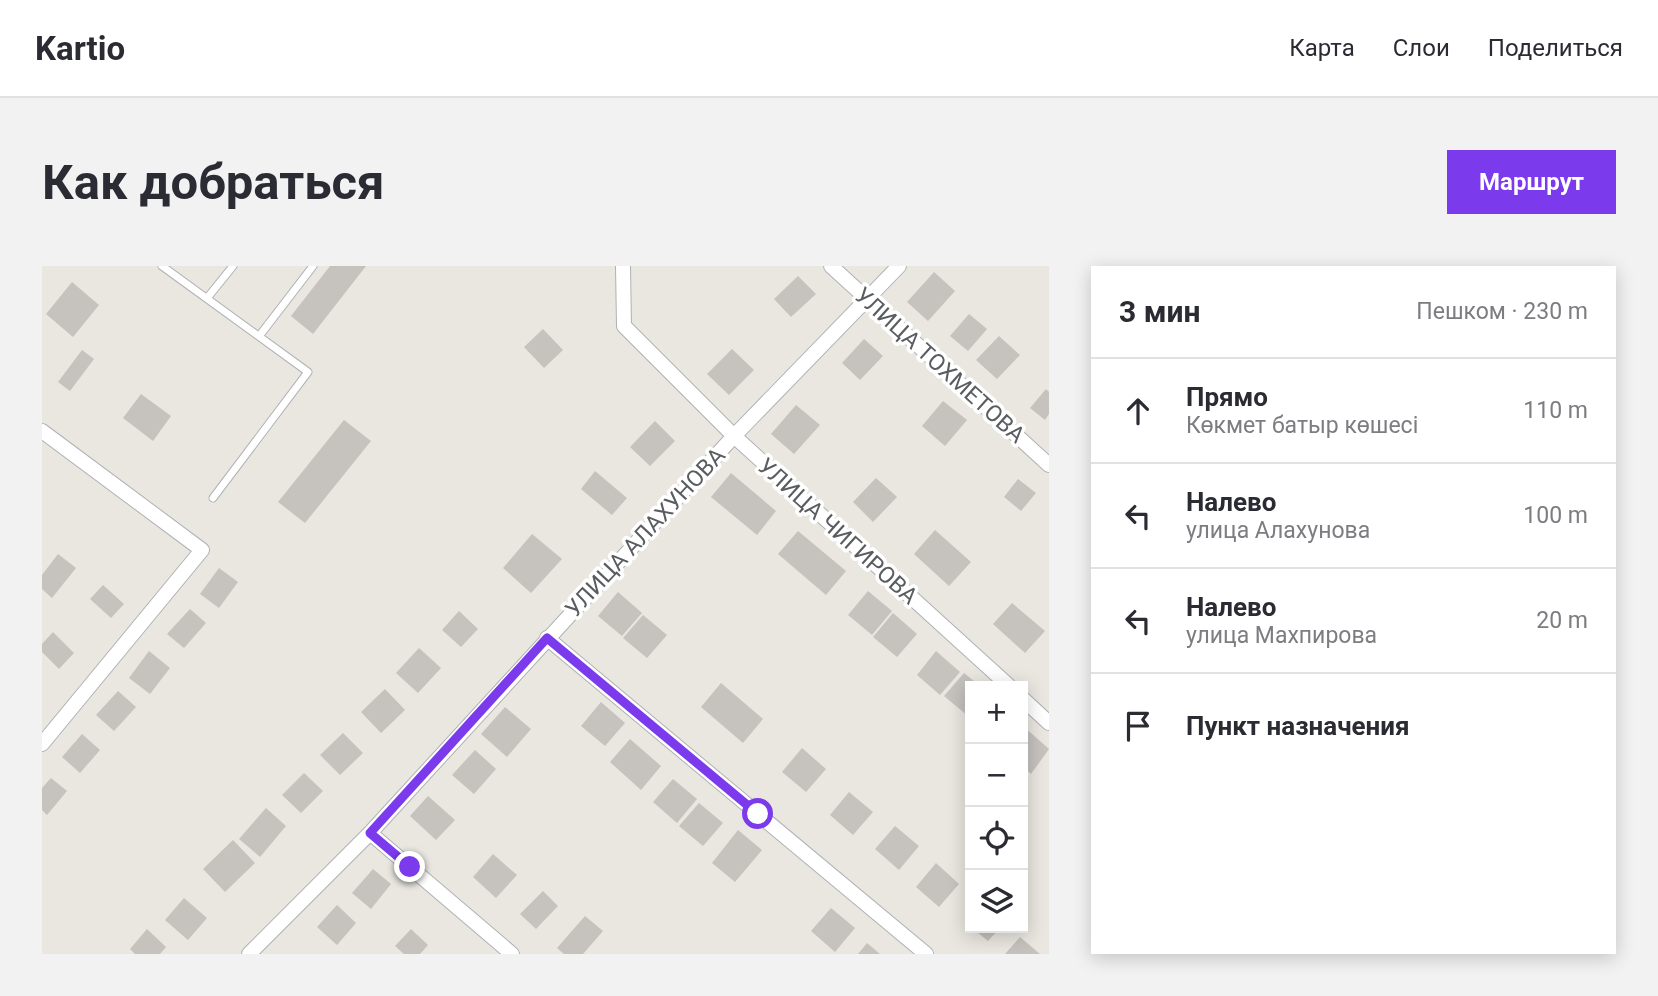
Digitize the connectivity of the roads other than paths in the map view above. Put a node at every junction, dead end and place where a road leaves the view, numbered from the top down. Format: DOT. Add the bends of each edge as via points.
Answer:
graph roads {
  1 [pos="162,266"];
  2 [pos="233,266"];
  3 [pos="313,266"];
  4 [pos="623,266"];
  5 [pos="831,266"];
  6 [pos="900,266"];
  7 [pos="208,297"];
  8 [pos="866,298"];
  9 [pos="260,335"];
  10 [pos="42,431"];
  11 [pos="734,436"];
  12 [pos="1049,464"];
  13 [pos="213,498"];
  14 [pos="547,638"];
  15 [pos="1004,681"];
  16 [pos="1028,704"];
  17 [pos="1049,723"];
  18 [pos="42,744"];
  19 [pos="370,833"];
  20 [pos="249,954"];
  21 [pos="512,954"];
  22 [pos="926,954"];
  1 -- 7 [label="lane"];
  2 -- 7 [label="lane"];
  3 -- 9 [label="lane"];
  4 -- 11 [label="street, УЛИЦА ЧИГИРОВА" via="624,326"];
  5 -- 8 [label="street, УЛИЦА ТОХМЕТОВА"];
  6 -- 8 [label="street, УЛИЦА АЛАХУНОВА"];
  7 -- 9 [label="lane"];
  8 -- 11 [label="street, УЛИЦА АЛАХУНОВА"];
  8 -- 12 [label="street, УЛИЦА ТОХМЕТОВА"];
  9 -- 13 [label="lane" via="308,374"];
  10 -- 18 [label="street" via="202,550"];
  11 -- 14 [label="street, УЛИЦА АЛАХУНОВА"];
  11 -- 15 [label="street, УЛИЦА ЧИГИРОВА"];
  14 -- 19 [label="street, УЛИЦА АЛАХУНОВА"];
  14 -- 22 [label="street"];
  16 -- 17 [label="street"];
  19 -- 20 [label="street, УЛИЦА АЛАХУНОВА"];
  19 -- 21 [label="street"];
}
